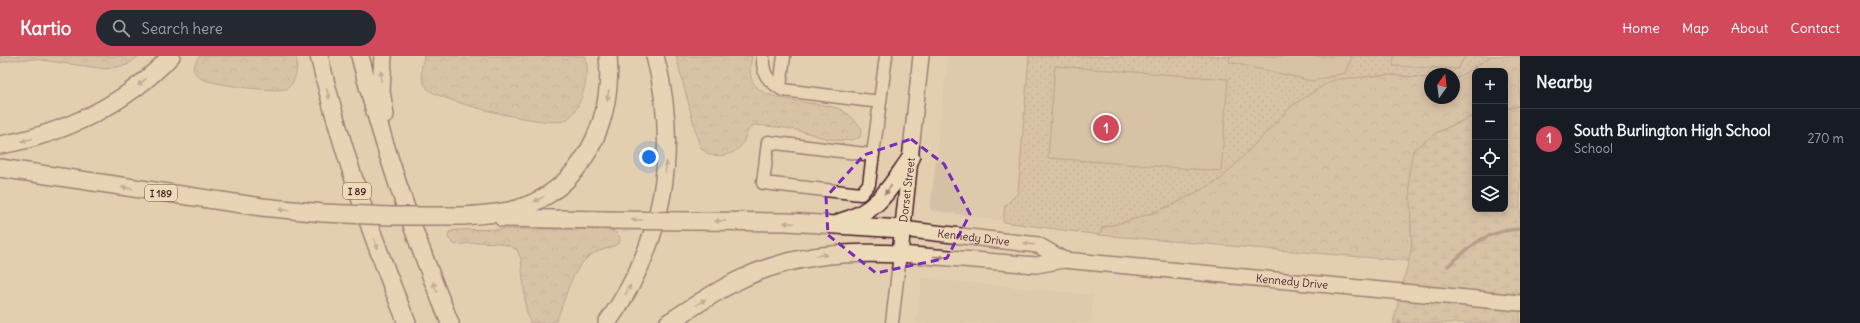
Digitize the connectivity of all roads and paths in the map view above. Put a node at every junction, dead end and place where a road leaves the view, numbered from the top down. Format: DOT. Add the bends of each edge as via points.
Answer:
graph roads {
  1 [pos="171,56"];
  2 [pos="318,56"];
  3 [pos="360,56"];
  4 [pos="383,56"];
  5 [pos="608,56"];
  6 [pos="655,56"];
  7 [pos="763,56"];
  8 [pos="784,56"];
  9 [pos="886,56"];
  10 [pos="921,56"];
  11 [pos="780,88"];
  12 [pos="880,102"];
  13 [pos="0,145"];
  14 [pos="873,155"];
  15 [pos="911,158"];
  16 [pos="0,168"];
  17 [pos="406,211"];
  18 [pos="462,216"];
  19 [pos="827,224"];
  20 [pos="902,229"];
  21 [pos="900,254"];
  22 [pos="1064,260"];
  23 [pos="1520,303"];
  24 [pos="407,323"];
  25 [pos="450,323"];
  26 [pos="606,323"];
  27 [pos="668,323"];
  28 [pos="892,323"];
  1 -- 13 [label="highway, one-way" via="128,93 85,118 40,136"];
  2 -- 24 [label="highway, I 89, one-way" via="357,190"];
  3 -- 17 [label="highway" via="380,131"];
  17 -- 4 [label="highway, one-way" via="383,105"];
  5 -- 18 [label="highway, one-way" via="609,89 603,119 590,148 571,174 555,189 526,206 504,212"];
  26 -- 6 [label="highway, one-way" via="626,294 640,266 662,196 667,155 667,125 662,82"];
  7 -- 11 [label="street" via="763,68 771,83"];
  8 -- 11 [label="street"];
  9 -- 12 [label="street"];
  10 -- 15 [label="main road, Dorset Street"];
  11 -- 12 [label="street"];
  12 -- 14 [label="street"];
  14 -- 14 [label="street" via="869,184 861,194 763,183 768,142"];
  15 -- 19 [label="highway, one-way" via="879,202 868,211 848,220"];
  15 -- 20 [label="main road, Dorset Street"];
  18 -- 16 [label="highway, I 189, one-way, bridge" via="323,213 255,206"];
  25 -- 17 [label="highway, one-way"];
  19 -- 18 [label="highway, one-way, bridge"];
  19 -- 20 [label="highway"];
  20 -- 21 [label="main road, Dorset Street"];
  22 -- 20 [label="main road, Kennedy Drive, one-way" via="1038,246"];
  21 -- 22 [label="main road, Kennedy Drive, one-way" via="1036,265"];
  27 -- 21 [label="highway, one-way" via="738,280 784,263 833,254"];
  21 -- 28 [label="street, Dorset Street"];
  22 -- 23 [label="main road, Kennedy Drive"];
}
